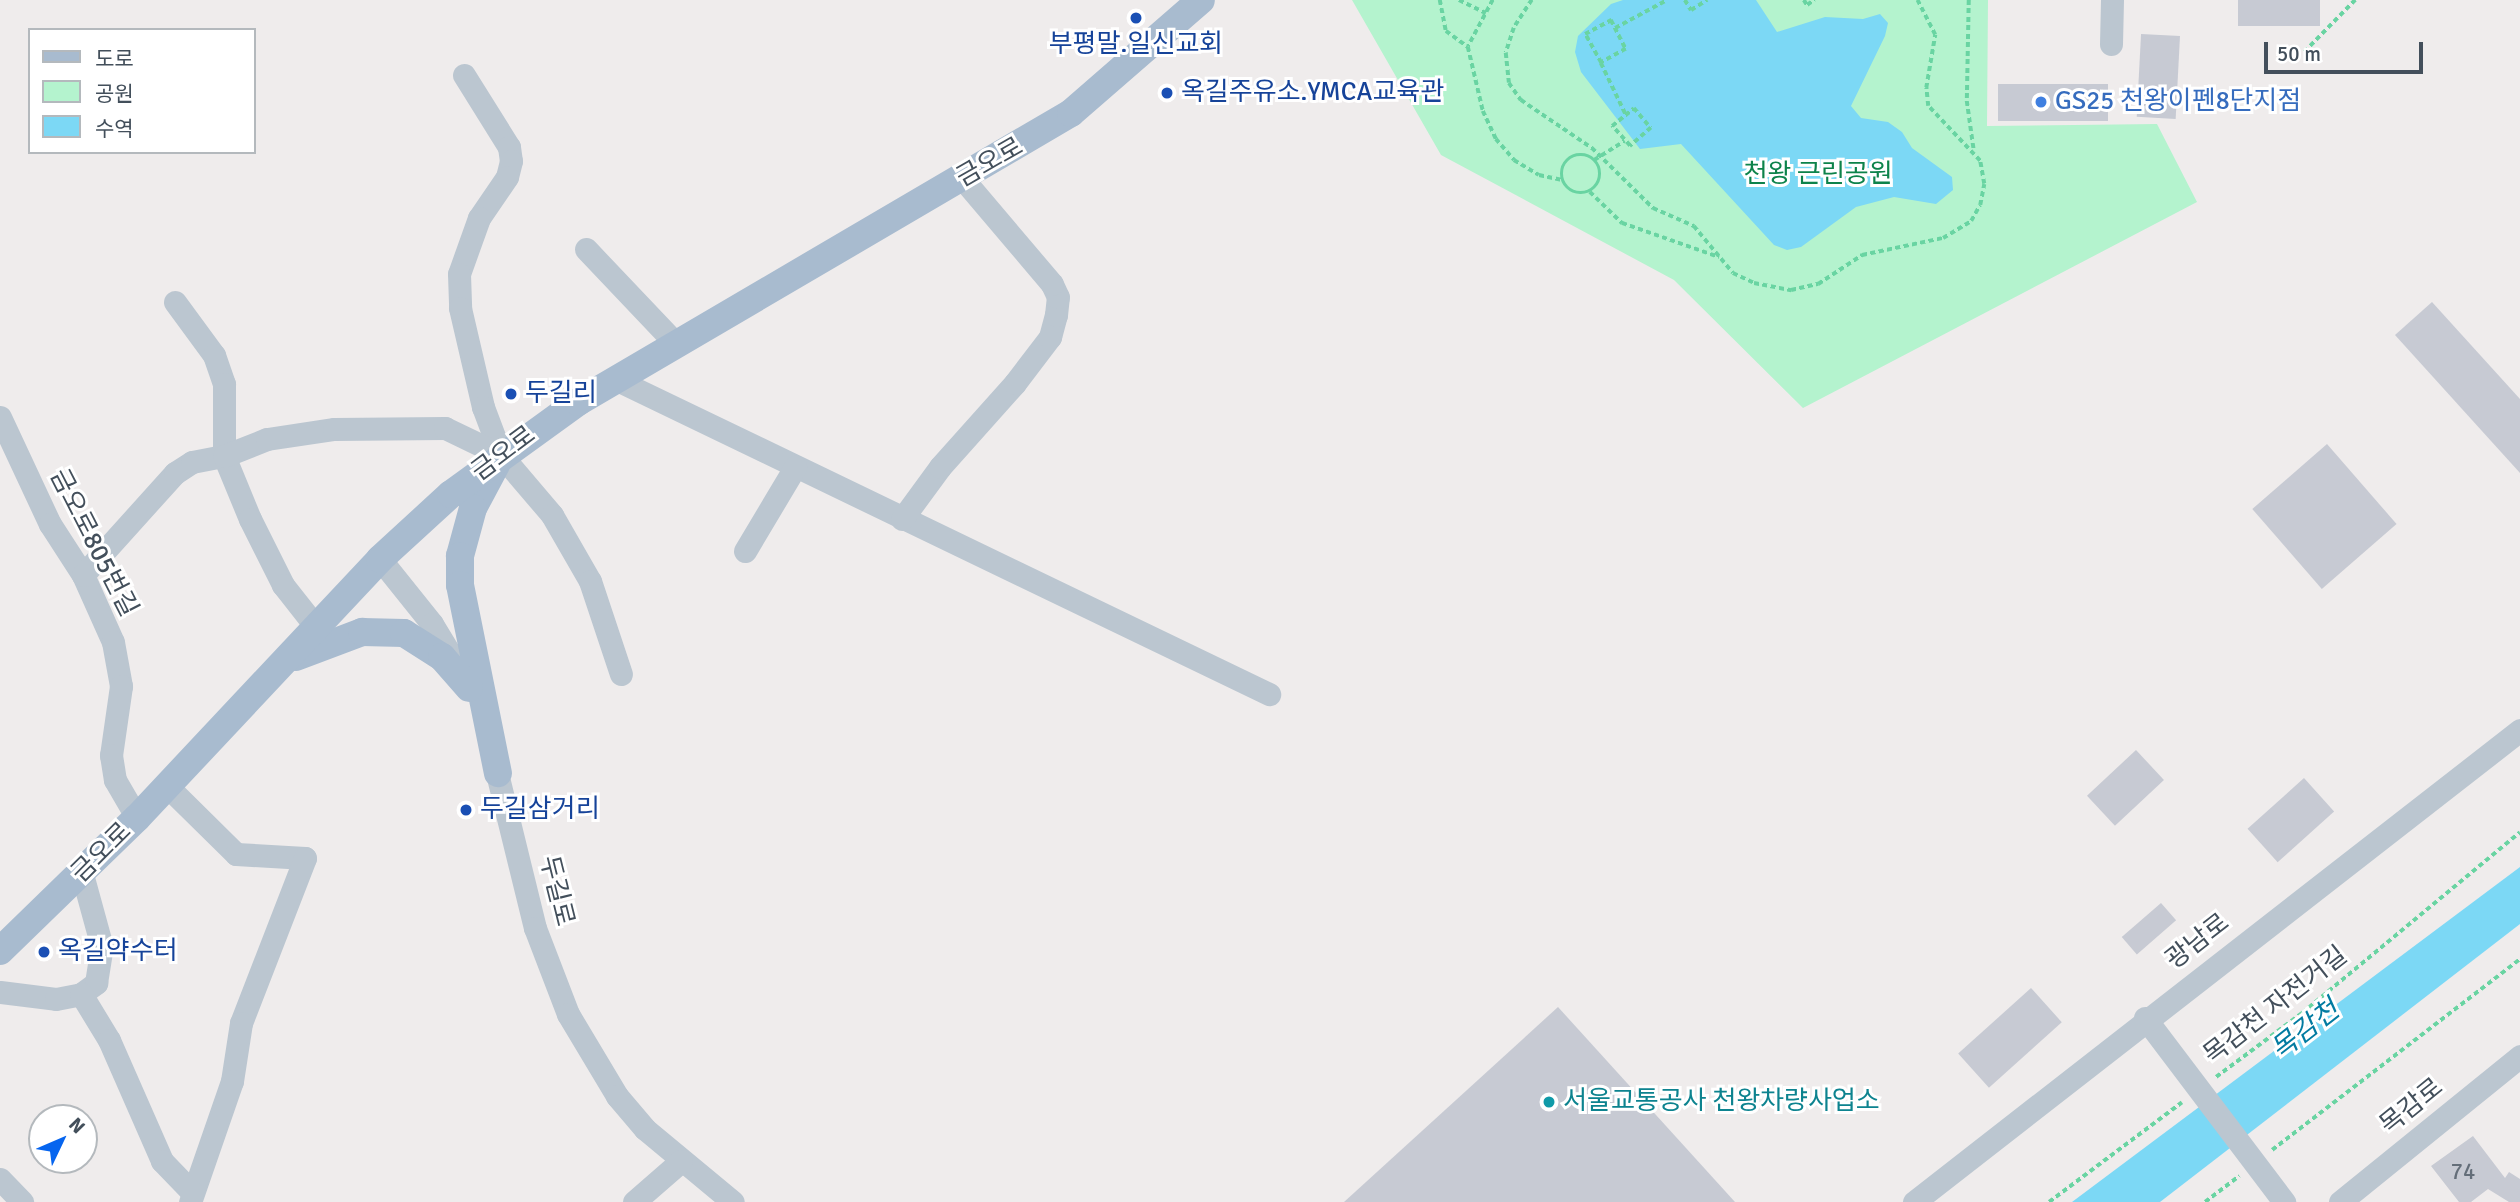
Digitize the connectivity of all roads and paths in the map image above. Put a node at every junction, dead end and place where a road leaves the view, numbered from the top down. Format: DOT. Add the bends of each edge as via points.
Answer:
graph roads {
  1 [pos="1201,0"];
  2 [pos="1440,0"];
  3 [pos="1459,0"];
  4 [pos="1493,0"];
  5 [pos="1532,0"];
  6 [pos="1667,0"];
  7 [pos="1685,0"];
  8 [pos="1707,0"];
  9 [pos="1804,0"];
  10 [pos="1814,0"];
  11 [pos="1917,0"];
  12 [pos="1969,0"];
  13 [pos="2112,0"];
  14 [pos="2354,0"];
  15 [pos="1486,13"];
  16 [pos="1615,29"];
  17 [pos="2111,44"];
  18 [pos="1468,47"];
  19 [pos="2304,52"];
  20 [pos="1601,63"];
  21 [pos="464,75"];
  22 [pos="1626,115"];
  23 [pos="1624,140"];
  24 [pos="1975,153"];
  25 [pos="1598,154"];
  26 [pos="1594,160"];
  27 [pos="963,178"];
  28 [pos="1563,180"];
  29 [pos="1590,192"];
  30 [pos="586,249"];
  31 [pos="1718,257"];
  32 [pos="175,302"];
  33 [pos="677,345"];
  34 [pos="617,380"];
  35 [pos="0,416"];
  36 [pos="501,455"];
  37 [pos="224,456"];
  38 [pos="796,467"];
  39 [pos="902,519"];
  40 [pos="744,551"];
  41 [pos="380,559"];
  42 [pos="83,575"];
  43 [pos="316,627"];
  44 [pos="281,664"];
  45 [pos="621,674"];
  46 [pos="468,688"];
  47 [pos="1269,694"];
  48 [pos="2520,730"];
  49 [pos="498,773"];
  50 [pos="167,786"];
  51 [pos="137,818"];
  52 [pos="2520,832"];
  53 [pos="82,874"];
  54 [pos="0,951"];
  55 [pos="2520,959"];
  56 [pos="0,992"];
  57 [pos="81,994"];
  58 [pos="2145,1018"];
  59 [pos="2520,1056"];
  60 [pos="2209,1082"];
  61 [pos="2188,1098"];
  62 [pos="2267,1154"];
  63 [pos="681,1161"];
  64 [pos="2246,1170"];
  65 [pos="0,1179"];
  66 [pos="190,1197"];
  67 [pos="22,1202"];
  68 [pos="634,1202"];
  69 [pos="733,1202"];
  70 [pos="1914,1202"];
  71 [pos="2049,1202"];
  72 [pos="2205,1202"];
  73 [pos="2284,1202"];
  74 [pos="2340,1202"];
  1 -- 27 [label="main road, 금오로" via="1071,113"];
  2 -- 18 [label="path" via="1446,32"];
  3 -- 15 [label="path"];
  4 -- 15 [label="path"];
  5 -- 25 [label="path" via="1508,41 1509,83 1540,116"];
  6 -- 16 [label="path"];
  7 -- 8 [label="path" via="1691,10"];
  9 -- 10 [label="path" via="1807,5"];
  11 -- 24 [label="path" via="1936,35 1926,88 1928,106"];
  12 -- 24 [label="path" via="1967,102"];
  13 -- 17 [label="street"];
  14 -- 19 [label="path"];
  15 -- 18 [label="path"];
  16 -- 20 [label="path" via="1626,49"];
  16 -- 20 [label="path" via="1611,20 1585,34"];
  18 -- 28 [label="path" via="1483,111 1496,139 1525,168"];
  20 -- 22 [label="path"];
  21 -- 36 [label="street" via="509,146 511,162 508,177 479,218 459,275 460,308 483,407"];
  22 -- 23 [label="path" via="1612,126"];
  22 -- 23 [label="path" via="1634,108 1651,128 1630,146"];
  23 -- 25 [label="path"];
  24 -- 31 [label="path" via="1983,172 1980,205 1970,221 1943,238 1862,255 1807,288 1754,284 1733,273"];
  25 -- 26 [label="path"];
  25 -- 31 [label="path" via="1653,208 1694,226"];
  26 -- 28 [label="path" via="1582,155 1571,158 1563,168"];
  26 -- 29 [label="path" via="1601,177"];
  27 -- 33 [label="main road, 금오로"];
  27 -- 39 [label="street" via="1052,284 1058,297 1056,315 1050,337 1016,383 940,467"];
  28 -- 29 [label="path" via="1571,190"];
  29 -- 31 [label="path" via="1622,223"];
  30 -- 33 [label="street"];
  32 -- 37 [label="street" via="214,355 224,384"];
  33 -- 34 [label="main road, 금오로"];
  34 -- 36 [label="main road, 금오로"];
  34 -- 38 [label="street"];
  35 -- 42 [label="street, 금오로805번길" via="50,524"];
  36 -- 37 [label="street" via="446,428 334,429 267,439"];
  36 -- 41 [label="main road, 금오로"];
  36 -- 45 [label="street" via="569,542 604,617"];
  36 -- 49 [label="main road" via="473,508 460,556 464,608"];
  37 -- 42 [label="street" via="192,463 176,473"];
  37 -- 43 [label="street" via="283,585"];
  38 -- 39 [label="street"];
  38 -- 40 [label="street"];
  39 -- 47 [label="street"];
  41 -- 43 [label="main road, 금오로"];
  41 -- 46 [label="street, 두길로" via="432,624"];
  42 -- 51 [label="street, 금오로805번길" via="113,642 121,685 110,755 115,780"];
  43 -- 44 [label="main road, 금오로"];
  44 -- 46 [label="main road" via="337,639 382,629 423,642"];
  44 -- 50 [label="main road, 금오로"];
  46 -- 49 [label="street, 두길로"];
  48 -- 58 [label="street, 광남로"];
  49 -- 63 [label="street, 두길로" via="535,929 568,1014 617,1096"];
  50 -- 51 [label="main road, 금오로"];
  50 -- 66 [label="street" via="236,854 305,858 241,1023 232,1081"];
  51 -- 53 [label="main road, 금오로"];
  52 -- 60 [label="path, 목감천 자전거길" via="2302,1013"];
  53 -- 54 [label="main road, 금오로"];
  53 -- 57 [label="street" via="102,947 96,983"];
  55 -- 62 [label="path"];
  56 -- 57 [label="street" via="32,998"];
  57 -- 66 [label="street" via="108,1040 162,1161"];
  58 -- 70 [label="street, 광남로"];
  58 -- 73 [label="street"];
  59 -- 74 [label="street, 목감로"];
  61 -- 71 [label="path"];
  63 -- 68 [label="street"];
  63 -- 69 [label="street, 두길로"];
  64 -- 72 [label="path"];
  65 -- 67 [label="street"];
}
